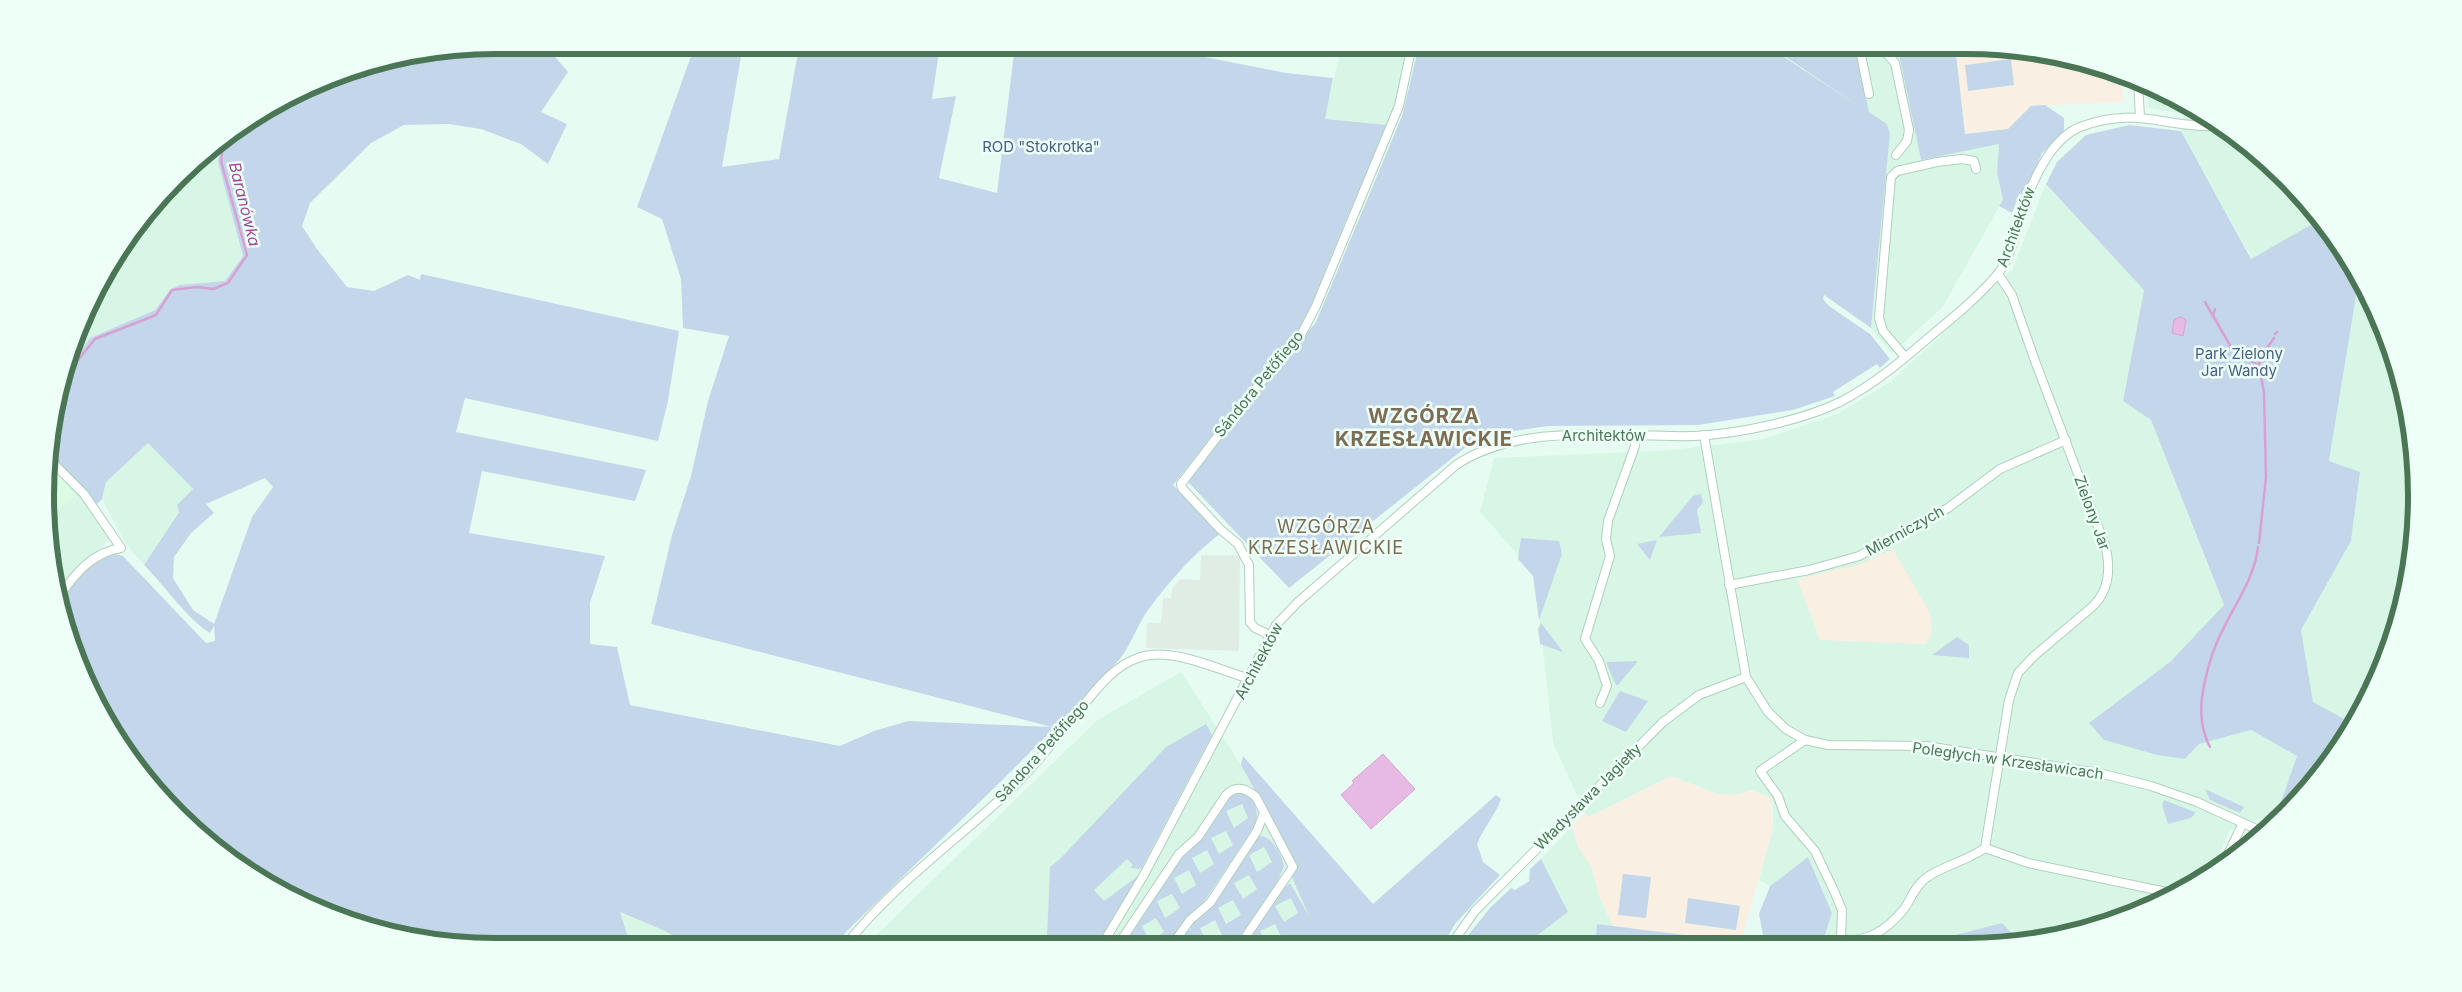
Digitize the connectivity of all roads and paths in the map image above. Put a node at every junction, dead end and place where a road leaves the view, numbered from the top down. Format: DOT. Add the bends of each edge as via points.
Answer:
graph roads {
  1 [pos="1410,54"];
  2 [pos="1861,54"];
  3 [pos="1887,54"];
  4 [pos="2138,89"];
  5 [pos="1869,94"];
  6 [pos="2140,117"];
  7 [pos="2206,124"];
  8 [pos="1896,154"];
  9 [pos="1976,169"];
  10 [pos="1998,274"];
  11 [pos="1905,357"];
  12 [pos="1636,436"];
  13 [pos="1704,436"];
  14 [pos="2066,440"];
  15 [pos="55,465"];
  16 [pos="1729,585"];
  17 [pos="64,589"];
  18 [pos="1270,635"];
  19 [pos="1746,677"];
  20 [pos="1247,678"];
  21 [pos="1600,703"];
  22 [pos="1805,740"];
  23 [pos="2000,756"];
  24 [pos="1264,813"];
  25 [pos="2243,823"];
  26 [pos="2257,830"];
  27 [pos="1257,831"];
  28 [pos="1275,834"];
  29 [pos="1985,848"];
  30 [pos="2230,850"];
  31 [pos="2165,892"];
  32 [pos="851,938"];
  33 [pos="1107,938"];
  34 [pos="1123,938"];
  35 [pos="1177,938"];
  36 [pos="1245,938"];
  37 [pos="1456,938"];
  38 [pos="1841,938"];
  39 [pos="1866,938"];
  1 -- 18 [label="street, Sándora Petőfiego" via="1399,106 1301,335 1181,484 1220,529 1238,544 1249,565 1250,622"];
  2 -- 5 [label="street"];
  3 -- 8 [label="street" via="1895,62 1909,130 1907,141"];
  4 -- 6 [label="street"];
  6 -- 7 [label="street, Architektów"];
  6 -- 10 [label="street, Architektów" via="2099,121 2077,128 2058,142 2035,176 2013,243"];
  9 -- 11 [label="street" via="1974,161 1962,159 1898,171 1891,177 1879,318 1883,331"];
  10 -- 11 [label="street, Architektów" via="1957,314"];
  10 -- 14 [label="street, Zielony Jar" via="2012,295"];
  11 -- 13 [label="street, Architektów" via="1856,393 1822,410 1763,426"];
  12 -- 13 [label="street, Architektów"];
  12 -- 18 [label="street, Architektów" via="1536,437 1503,443 1475,454 1443,476 1298,602"];
  12 -- 21 [label="street" via="1608,521 1606,539 1610,556 1585,639 1599,660 1607,686"];
  13 -- 16 [label="street, Poległych w Krzesławicach"];
  14 -- 16 [label="street, Mierniczych" via="2000,468 1948,508 1859,556 1809,570"];
  14 -- 23 [label="street, Zielony Jar" via="2108,554 2106,588 2092,607 2018,673 2009,700"];
  15 -- 17 [label="street" via="84,494 121,548 98,554"];
  16 -- 19 [label="street, Poległych w Krzesławicach"];
  18 -- 20 [label="street, Architektów"];
  19 -- 22 [label="street, Poległych w Krzesławicach" via="1768,712 1786,729"];
  19 -- 37 [label="street, Władysława Jagiełły" via="1699,695 1654,730 1475,911"];
  20 -- 32 [label="street, Sándora Petőfiego" via="1160,654 1125,662 1105,680 1009,792 892,892"];
  20 -- 33 [label="street, Architektów" via="1145,873"];
  22 -- 23 [label="street, Poległych w Krzesławicach" via="1828,745 1926,746"];
  22 -- 38 [label="street" via="1760,770 1778,796 1785,816 1814,851 1831,885 1842,910"];
  23 -- 25 [label="street, Poległych w Krzesławicach" via="2136,782 2197,802"];
  23 -- 29 [label="street, Zielony Jar"];
  24 -- 27 [label="street"];
  24 -- 28 [label="street"];
  24 -- 34 [label="street" via="1250,792 1236,789 1226,795 1198,837 1179,854"];
  25 -- 26 [label="street, Poległych w Krzesławicach"];
  25 -- 30 [label="street"];
  27 -- 28 [label="street"];
  27 -- 35 [label="street" via="1210,903 1190,920"];
  28 -- 36 [label="street" via="1293,867"];
  29 -- 31 [label="street" via="2028,863"];
  29 -- 39 [label="street" via="1928,877 1916,887 1903,910 1875,935"];
}
